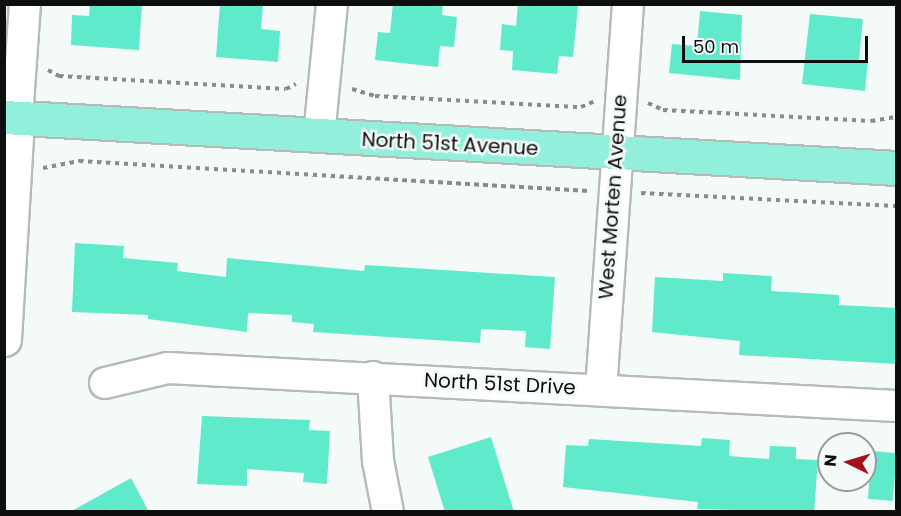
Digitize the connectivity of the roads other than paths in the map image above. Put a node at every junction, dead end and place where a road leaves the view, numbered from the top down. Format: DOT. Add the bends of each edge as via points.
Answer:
graph roads {
  1 [pos="25,4"];
  2 [pos="332,4"];
  3 [pos="628,4"];
  4 [pos="11,118"];
  5 [pos="319,136"];
  6 [pos="615,153"];
  7 [pos="897,168"];
  8 [pos="4,339"];
  9 [pos="373,377"];
  10 [pos="105,383"];
  11 [pos="601,390"];
  12 [pos="897,406"];
  13 [pos="388,512"];
  1 -- 4 [label="street"];
  2 -- 5 [label="street"];
  3 -- 6 [label="street, West Morten Avenue"];
  4 -- 5 [label="main road, North 51st Avenue"];
  4 -- 8 [label="street"];
  5 -- 6 [label="main road, North 51st Avenue"];
  6 -- 7 [label="main road, North 51st Avenue"];
  6 -- 11 [label="street, West Morten Avenue"];
  9 -- 10 [label="street, North 51st Drive" via="168,368"];
  9 -- 11 [label="street, North 51st Drive"];
  9 -- 13 [label="street" via="378,460"];
  11 -- 12 [label="street, North 51st Drive"];
}
